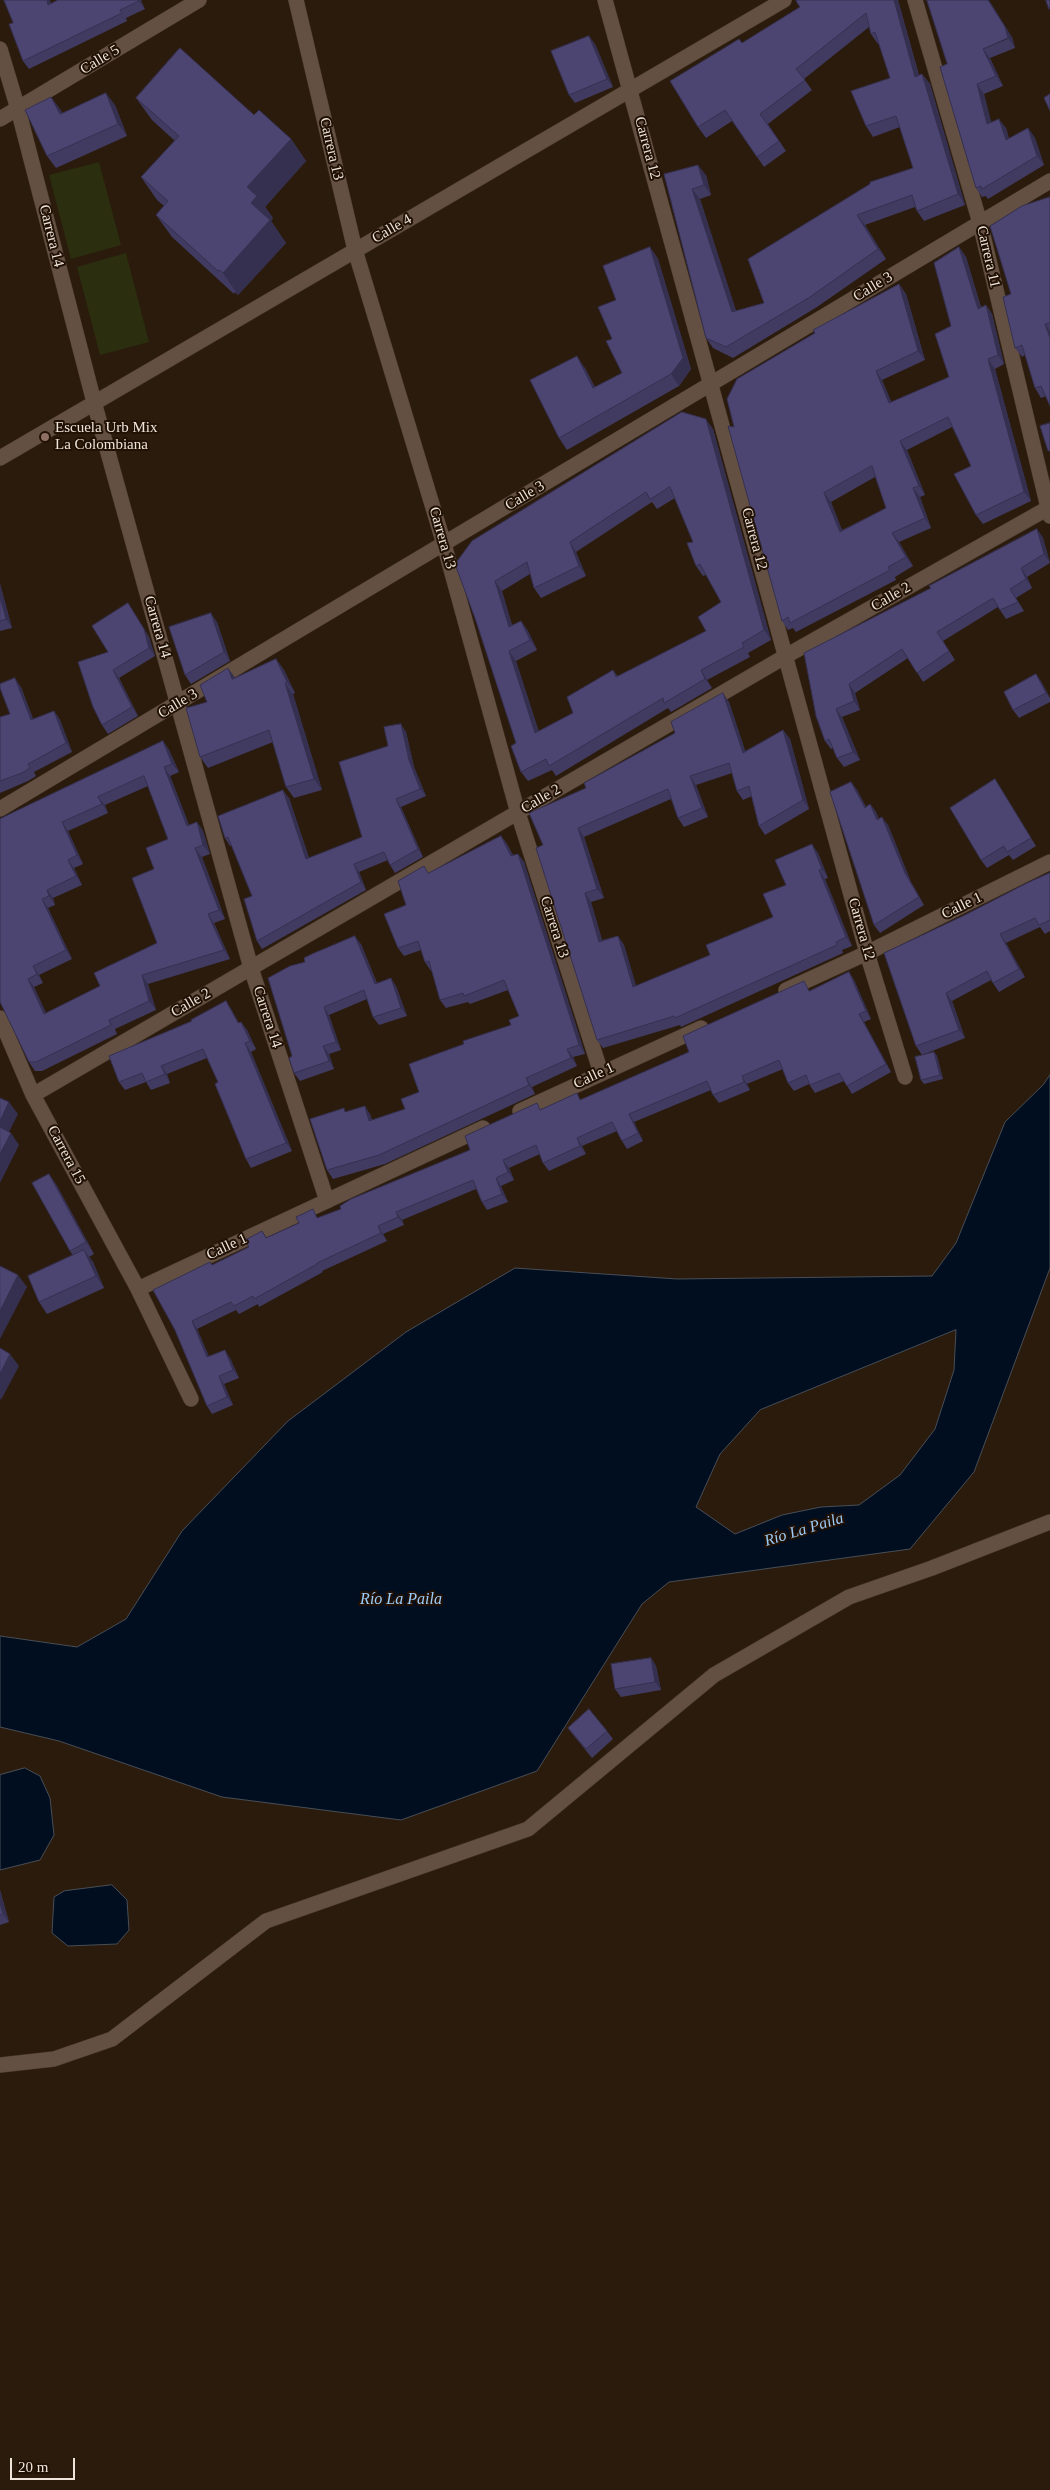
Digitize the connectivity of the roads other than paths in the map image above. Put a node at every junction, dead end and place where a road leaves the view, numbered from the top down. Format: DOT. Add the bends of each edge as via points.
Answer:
graph roads {
  1 [pos="199,0"];
  2 [pos="296,0"];
  3 [pos="605,0"];
  4 [pos="784,0"];
  5 [pos="915,0"];
  6 [pos="0,50"];
  7 [pos="630,89"];
  8 [pos="18,109"];
  9 [pos="0,119"];
  10 [pos="1050,181"];
  11 [pos="980,223"];
  12 [pos="355,250"];
  13 [pos="712,384"];
  14 [pos="94,402"];
  15 [pos="0,458"];
  16 [pos="1049,511"];
  17 [pos="444,544"];
  18 [pos="786,656"];
  19 [pos="179,704"];
  20 [pos="0,809"];
  21 [pos="518,813"];
  22 [pos="1050,862"];
  23 [pos="867,953"];
  24 [pos="251,968"];
  25 [pos="770,997"];
  26 [pos="0,1018"];
  27 [pos="716,1021"];
  28 [pos="601,1073"];
  29 [pos="905,1077"];
  30 [pos="33,1095"];
  31 [pos="327,1201"];
  32 [pos="138,1289"];
  33 [pos="191,1399"];
  34 [pos="1050,1522"];
  35 [pos="0,2065"];
  1 -- 8 [label="street, Calle 5"];
  2 -- 12 [label="street, Carrera 13"];
  3 -- 7 [label="street, Carrera 12"];
  4 -- 7 [label="street, Calle 4"];
  5 -- 11 [label="street, Carrera 11"];
  6 -- 8 [label="street, Carrera 14"];
  7 -- 12 [label="street, Calle 4"];
  7 -- 13 [label="street, Carrera 12"];
  8 -- 9 [label="street, Calle 5"];
  8 -- 14 [label="street, Carrera 14"];
  10 -- 11 [label="street, Calle 3"];
  11 -- 13 [label="street, Calle 3"];
  11 -- 16 [label="street, Carrera 11"];
  12 -- 14 [label="street, Calle 4"];
  12 -- 17 [label="street, Carrera 13"];
  13 -- 17 [label="street, Calle 3"];
  13 -- 18 [label="street, Carrera 12"];
  14 -- 15 [label="street, Calle 4"];
  14 -- 19 [label="street, Carrera 14"];
  16 -- 18 [label="street, Calle 2"];
  17 -- 19 [label="street, Calle 3"];
  17 -- 21 [label="street, Carrera 13"];
  18 -- 21 [label="street, Calle 2"];
  18 -- 23 [label="street, Carrera 12"];
  19 -- 20 [label="street, Calle 3"];
  19 -- 24 [label="street, Carrera 14"];
  21 -- 24 [label="street, Calle 2"];
  21 -- 28 [label="street, Carrera 13"];
  22 -- 23 [label="street, Calle 1"];
  23 -- 25 [label="street, Calle 1"];
  23 -- 29 [label="street, Carrera 12"];
  24 -- 30 [label="street, Calle 2"];
  24 -- 31 [label="street, Carrera 14"];
  26 -- 30 [label="street, Carrera 15"];
  27 -- 28 [label="street, Calle 1"];
  28 -- 31 [label="street, Calle 1"];
  30 -- 32 [label="street, Carrera 15"];
  31 -- 32 [label="street, Calle 1"];
  32 -- 33 [label="street, Carrera 15"];
  34 -- 35 [label="street" via="849,1597 714,1675 528,1829 266,1921 112,2039 54,2058"];
}
